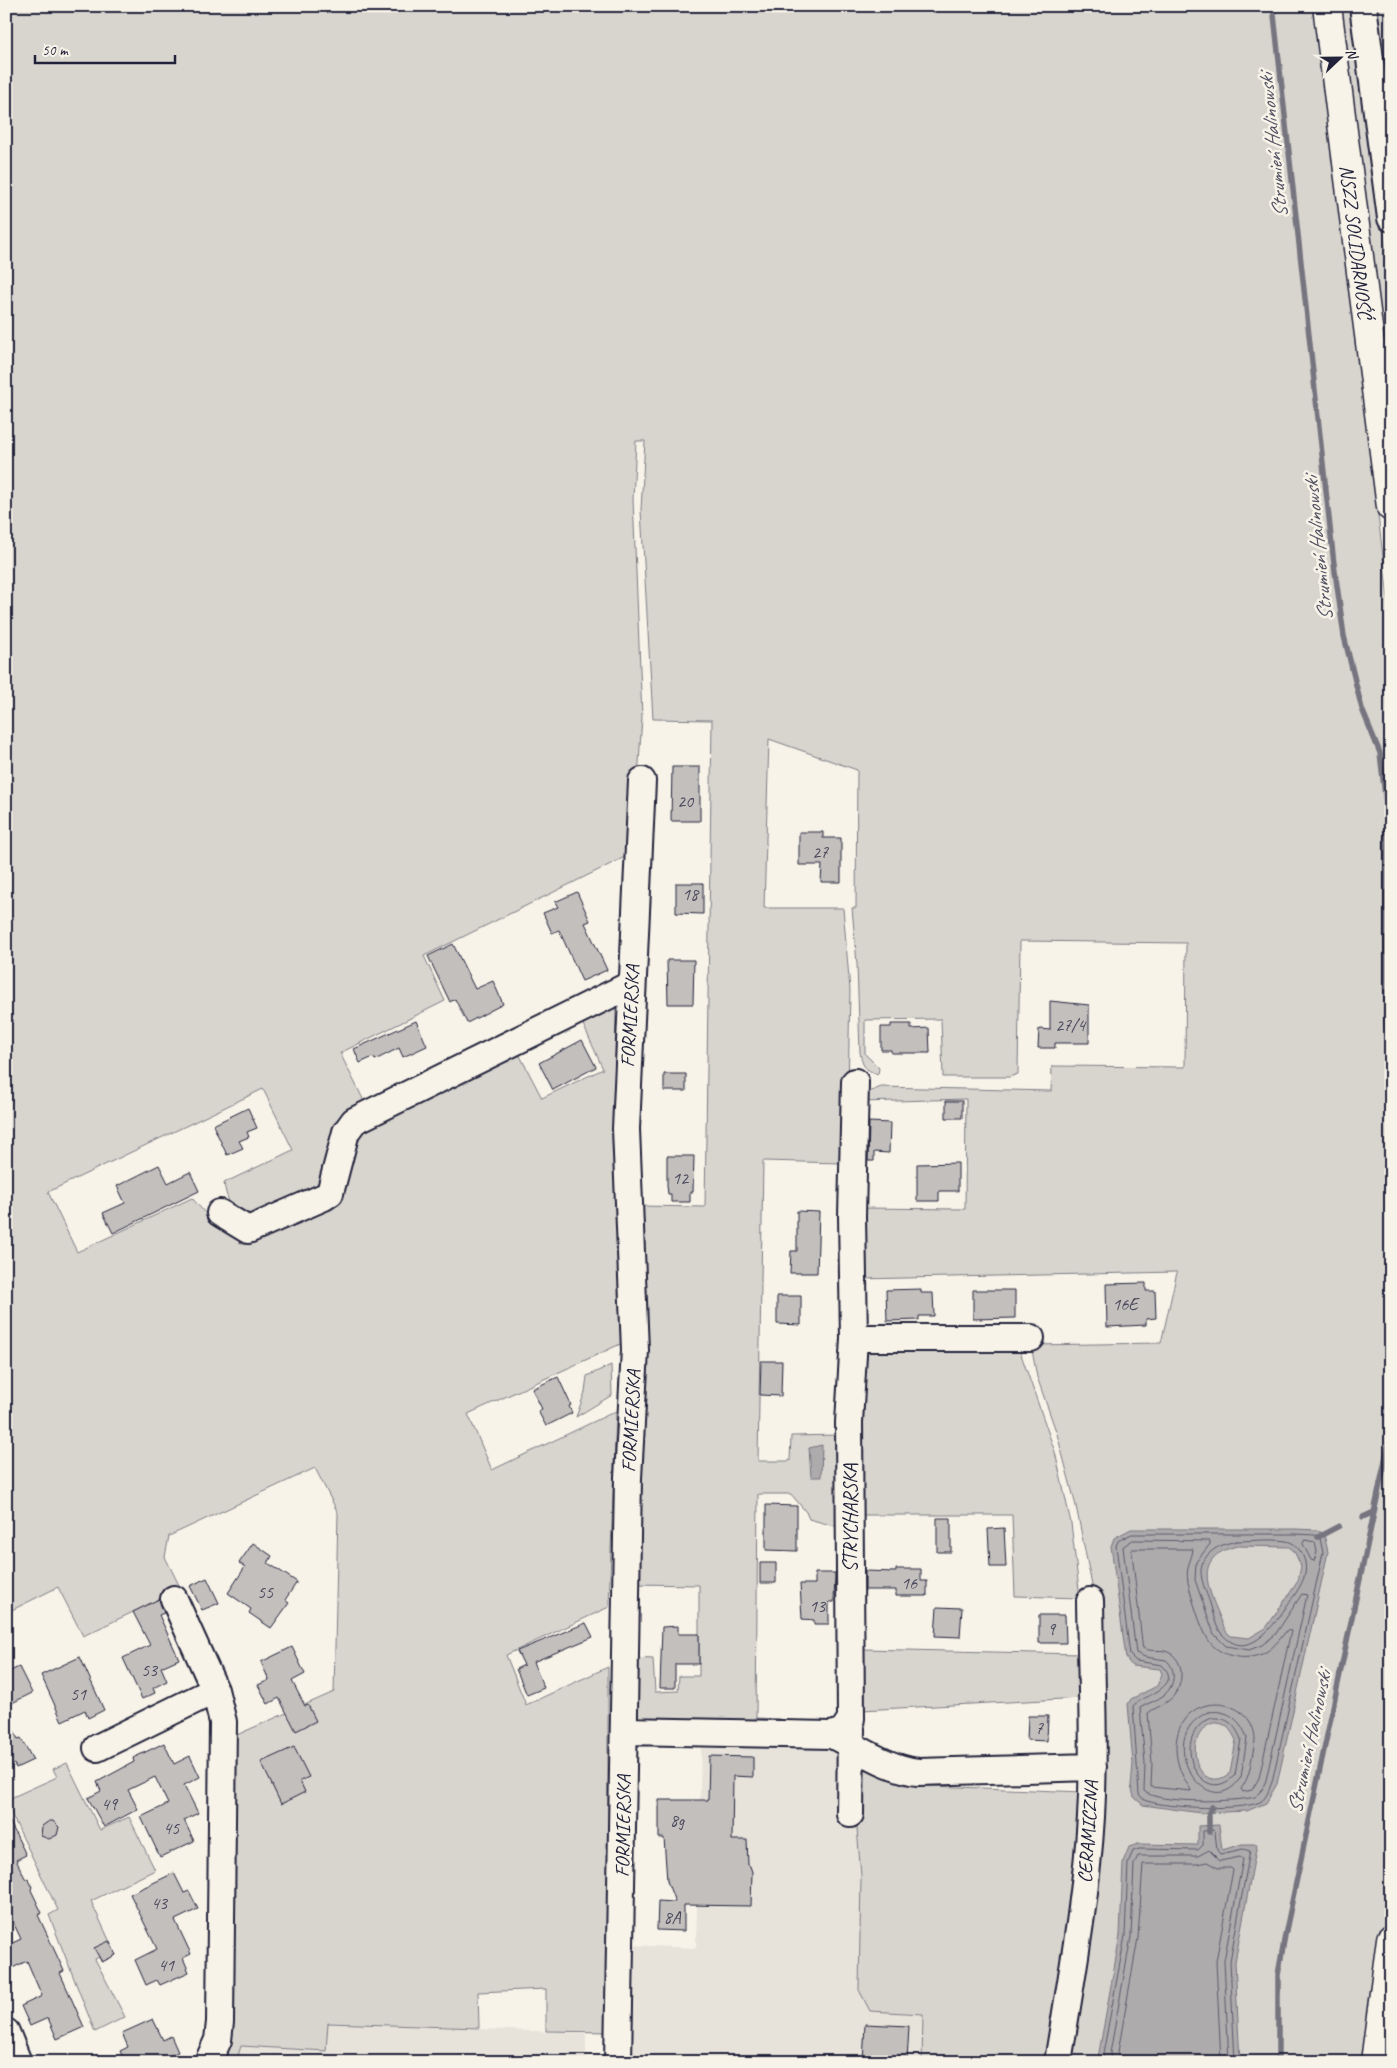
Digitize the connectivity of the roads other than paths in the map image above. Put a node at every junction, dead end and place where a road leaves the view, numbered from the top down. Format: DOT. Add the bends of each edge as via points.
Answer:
graph roads {
  1 [pos="1327,6"];
  2 [pos="1363,6"];
  3 [pos="1391,218"];
  4 [pos="1391,507"];
  5 [pos="642,781"];
  6 [pos="632,984"];
  7 [pos="855,1082"];
  8 [pos="220,1213"];
  9 [pos="854,1338"];
  10 [pos="1030,1338"];
  11 [pos="174,1599"];
  12 [pos="1090,1601"];
  13 [pos="216,1690"];
  14 [pos="624,1731"];
  15 [pos="845,1733"];
  16 [pos="97,1748"];
  17 [pos="1093,1767"];
  18 [pos="850,1814"];
  19 [pos="1391,1939"];
  20 [pos="6,2032"];
  21 [pos="18,2062"];
  22 [pos="208,2062"];
  23 [pos="618,2062"];
  24 [pos="1058,2062"];
  25 [pos="1375,2062"];
  1 -- 4 [label="main road, NSZZ SOLIDARNOŚĆ"];
  2 -- 3 [label="street"];
  5 -- 6 [label="street, FORMIERSKA"];
  6 -- 8 [label="street" via="354,1121 346,1132 330,1193 324,1197 248,1230"];
  6 -- 14 [label="street, FORMIERSKA" via="626,1129 635,1350 628,1478"];
  7 -- 9 [label="street, STRYCHARSKA"];
  9 -- 10 [label="street"];
  9 -- 15 [label="street, STRYCHARSKA" via="849,1422"];
  11 -- 13 [label="street"];
  12 -- 17 [label="street, CERAMICZNA"];
  13 -- 16 [label="street"];
  13 -- 22 [label="street" via="223,1722 220,2022 218,2040"];
  14 -- 15 [label="street"];
  14 -- 23 [label="street, FORMIERSKA"];
  15 -- 17 [label="street" via="888,1765 918,1772"];
  15 -- 18 [label="street, STRYCHARSKA"];
  17 -- 24 [label="street, CERAMICZNA" via="1085,1885"];
  19 -- 25 [label="main road"];
  20 -- 21 [label="street"];
}
